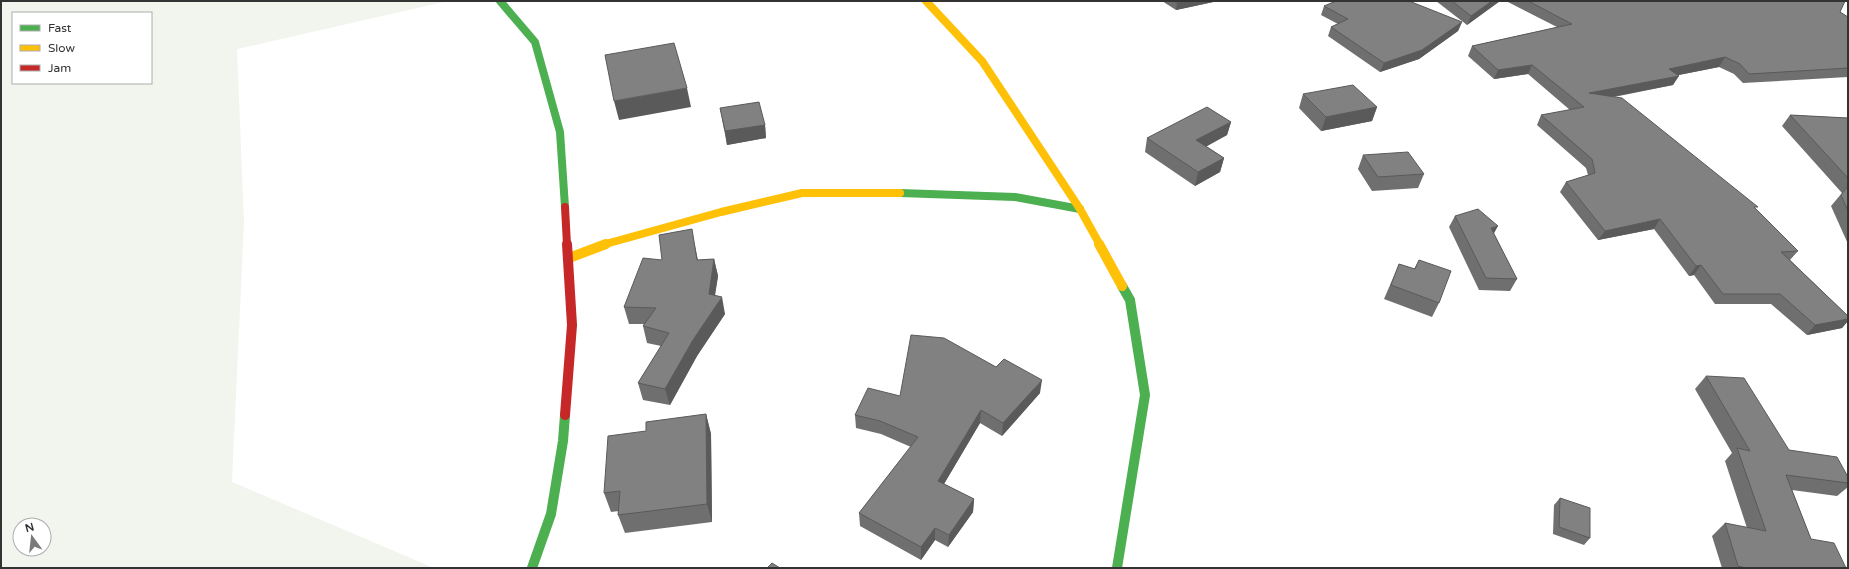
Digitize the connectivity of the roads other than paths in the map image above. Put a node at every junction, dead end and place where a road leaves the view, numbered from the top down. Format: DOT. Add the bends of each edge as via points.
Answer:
graph roads {
  1 [pos="500,1"];
  2 [pos="926,1"];
  3 [pos="1080,209"];
  4 [pos="569,258"];
  5 [pos="532,568"];
  6 [pos="1117,568"];
  1 -- 4 [label="street" via="534,42 560,132"];
  2 -- 3 [label="street" via="982,61"];
  3 -- 4 [label="street" via="1015,197 924,192 802,192 592,248"];
  3 -- 6 [label="street" via="1130,300 1145,395"];
  4 -- 5 [label="street" via="572,325 563,441 551,514"];
}
